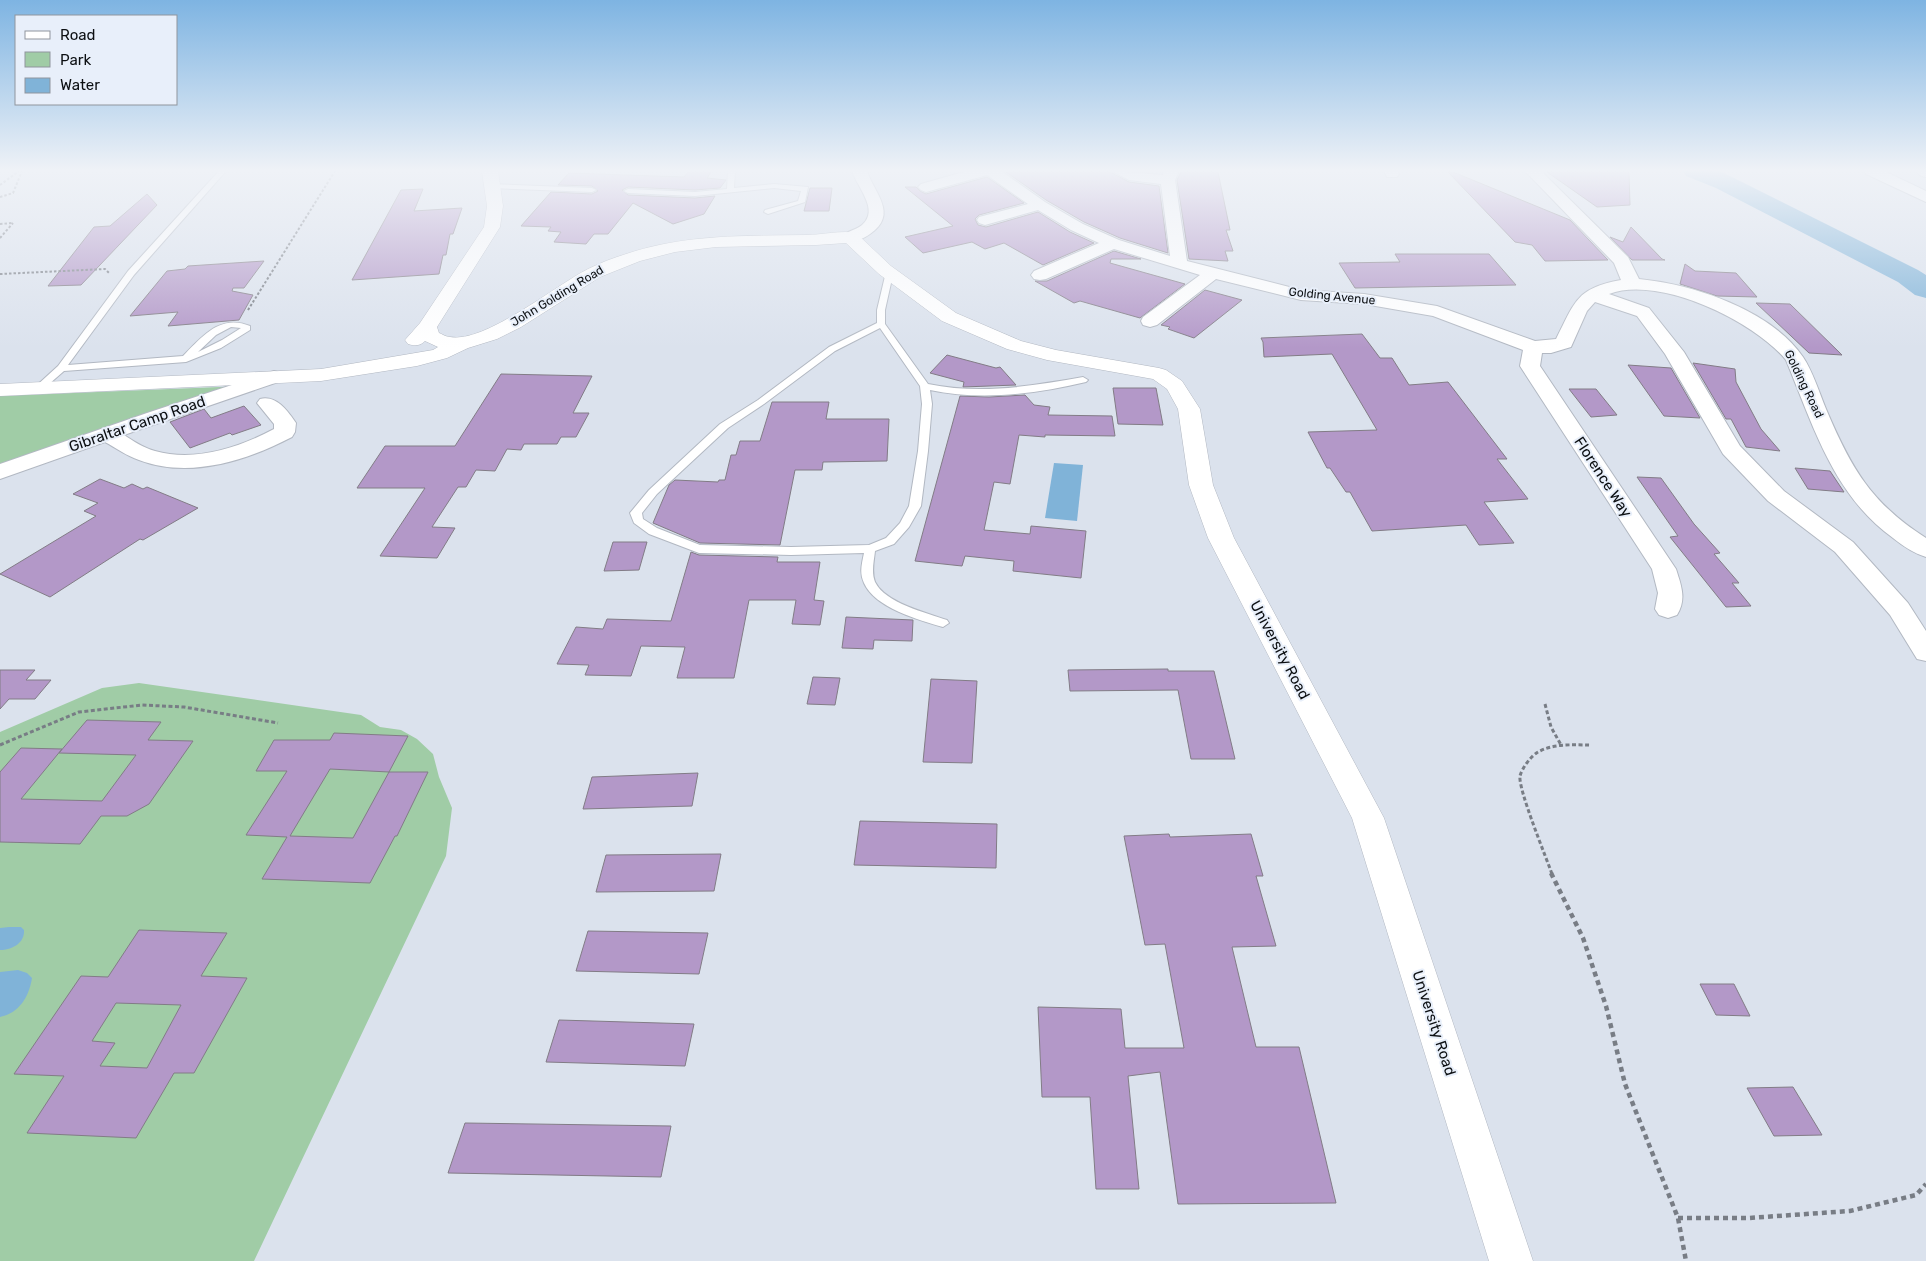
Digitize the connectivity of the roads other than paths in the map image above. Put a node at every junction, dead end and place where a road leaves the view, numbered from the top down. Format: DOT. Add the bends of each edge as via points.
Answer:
graph roads {
  1 [pos="170,230"];
  2 [pos="490,230"];
  3 [pos="865,230"];
  4 [pos="1081,230"];
  5 [pos="1176,230"];
  6 [pos="1590,230"];
  7 [pos="850,237"];
  8 [pos="1113,244"];
  9 [pos="1179,262"];
  10 [pos="1213,272"];
  11 [pos="889,274"];
  12 [pos="1040,275"];
  13 [pos="1632,284"];
  14 [pos="1593,296"];
  15 [pos="1150,321"];
  16 [pos="881,324"];
  17 [pos="427,327"];
  18 [pos="461,344"];
  19 [pos="1533,347"];
  20 [pos="186,359"];
  21 [pos="391,364"];
  22 [pos="61,368"];
  23 [pos="274,377"];
  24 [pos="1083,380"];
  25 [pos="191,382"];
  26 [pos="166,383"];
  27 [pos="925,386"];
  28 [pos="38,389"];
  29 [pos="0,390"];
  30 [pos="267,403"];
  31 [pos="180,408"];
  32 [pos="154,417"];
  33 [pos="106,434"];
  34 [pos="0,472"];
  35 [pos="1926,549"];
  36 [pos="870,550"];
  37 [pos="1668,609"];
  38 [pos="943,623"];
  39 [pos="1926,652"];
  40 [pos="1511,1261"];
  1 -- 22 [label="lane" via="131,273"];
  2 -- 17 [label="street"];
  3 -- 7 [label="street, John Golding Road"];
  4 -- 8 [label="street, Golding Avenue"];
  5 -- 9 [label="street"];
  6 -- 13 [label="street" via="1622,261"];
  7 -- 11 [label="street, University Road"];
  7 -- 18 [label="street, John Golding Road" via="707,242 667,247 624,258 504,328"];
  8 -- 9 [label="street, Golding Avenue"];
  8 -- 12 [label="street"];
  9 -- 10 [label="street, Golding Avenue"];
  10 -- 15 [label="street"];
  10 -- 19 [label="street, Golding Avenue" via="1301,295 1364,299 1437,311"];
  11 -- 16 [label="lane"];
  11 -- 40 [label="street, University Road" via="949,317 1014,345 1054,356 1159,374 1175,385 1189,409 1201,485 1221,538 1368,818"];
  13 -- 14 [label="street, Golding Avenue"];
  13 -- 35 [label="street, Golding Road" via="1679,291 1706,300 1774,335 1795,358 1841,465 1859,494 1883,518"];
  14 -- 19 [label="street, Golding Avenue" via="1577,310 1564,343"];
  14 -- 39 [label="street" via="1643,312 1674,352 1732,449 1776,496 1844,547 1899,609"];
  16 -- 27 [label="lane"];
  16 -- 36 [label="lane" via="832,349 724,426 659,486 636,513 638,521 653,531 699,550"];
  17 -- 18 [label="street, John Golding Road" via="432,336 444,342"];
  17 -- 21 [label="street"];
  18 -- 21 [label="street" via="440,354"];
  19 -- 37 [label="street, Florence Way" via="1530,366 1664,569 1670,593"];
  20 -- 20 [label="lane" via="214,331 243,325 247,328 220,346"];
  20 -- 22 [label="lane"];
  21 -- 23 [label="street" via="321,375"];
  22 -- 28 [label="lane"];
  23 -- 25 [label="street"];
  23 -- 31 [label="street, Gibraltar Camp Road"];
  24 -- 27 [label="lane" via="995,393 942,391"];
  25 -- 26 [label="street"];
  25 -- 31 [label="street" via="192,393"];
  26 -- 28 [label="street"];
  26 -- 32 [label="street" via="168,394"];
  27 -- 36 [label="lane" via="927,404 915,506 905,525 890,541"];
  28 -- 29 [label="street"];
  30 -- 33 [label="street" via="285,423 284,432 233,455 189,460 150,457"];
  31 -- 32 [label="street, Gibraltar Camp Road"];
  32 -- 33 [label="street, Gibraltar Camp Road"];
  33 -- 34 [label="street, Gibraltar Camp Road"];
  36 -- 38 [label="lane" via="867,575 878,596"];
}
